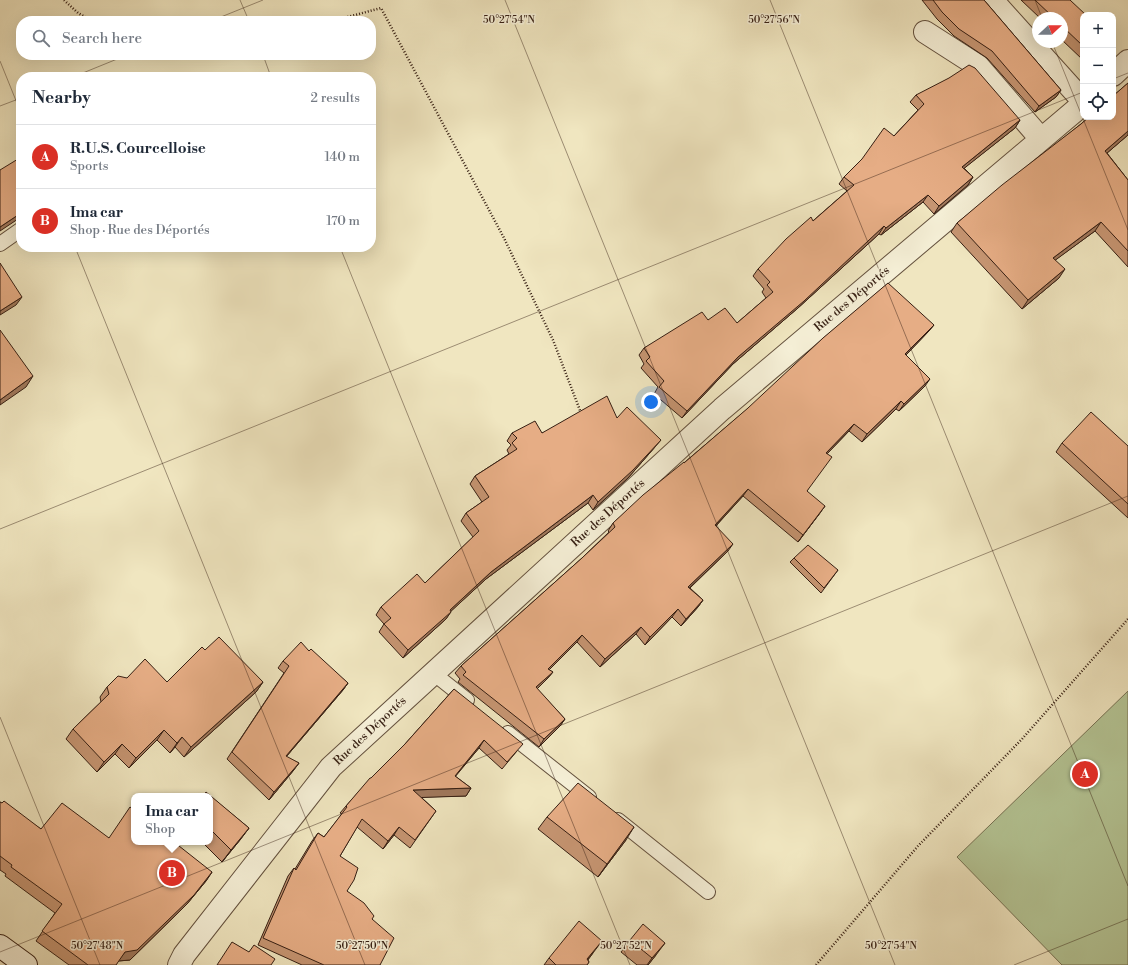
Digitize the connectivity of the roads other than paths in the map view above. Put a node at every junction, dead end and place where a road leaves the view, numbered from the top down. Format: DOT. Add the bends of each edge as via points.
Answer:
graph roads {
  1 [pos="992,0"];
  2 [pos="925,32"];
  3 [pos="1128,61"];
  4 [pos="1116,72"];
  5 [pos="1080,99"];
  6 [pos="1080,105"];
  7 [pos="1041,139"];
  8 [pos="16,233"];
  9 [pos="0,244"];
  10 [pos="433,673"];
  11 [pos="477,708"];
  12 [pos="496,723"];
  13 [pos="708,892"];
  14 [pos="0,946"];
  15 [pos="26,965"];
  16 [pos="179,965"];
  1 -- 5 [label="street, Rue des Déportés"];
  2 -- 7 [label="street" via="978,66"];
  3 -- 4 [label="street"];
  6 -- 7 [label="street, Rue des Déportés"];
  7 -- 10 [label="street, Rue des Déportés" via="722,409"];
  8 -- 9 [label="lane"];
  10 -- 11 [label="lane"];
  10 -- 16 [label="street, Rue des Déportés" via="331,767 184,955"];
  12 -- 13 [label="lane"];
  14 -- 15 [label="street"];
}
